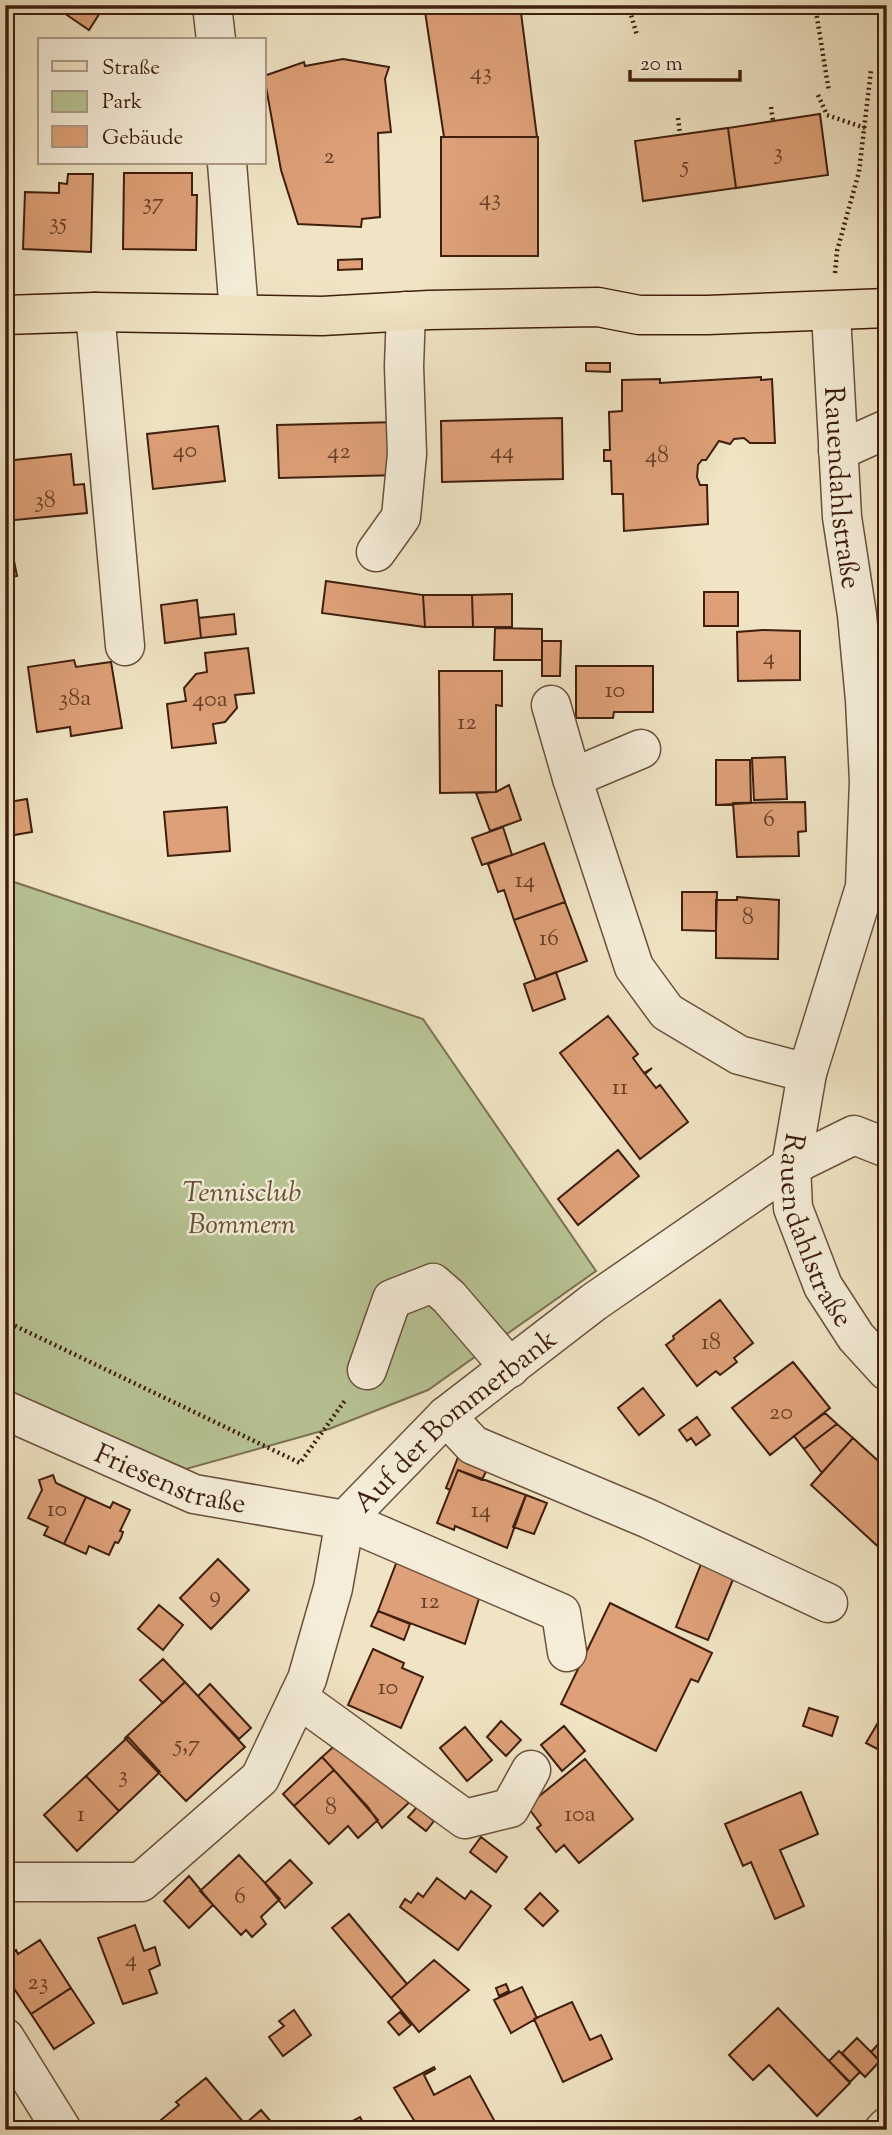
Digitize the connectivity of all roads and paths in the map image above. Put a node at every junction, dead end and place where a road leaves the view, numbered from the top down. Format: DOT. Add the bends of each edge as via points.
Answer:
graph roads {
  1 [pos="212,5"];
  2 [pos="628,5"];
  3 [pos="815,5"];
  4 [pos="637,35"];
  5 [pos="216,38"];
  6 [pos="871,69"];
  7 [pos="829,92"];
  8 [pos="818,95"];
  9 [pos="771,107"];
  10 [pos="678,118"];
  11 [pos="773,121"];
  12 [pos="864,128"];
  13 [pos="680,134"];
  14 [pos="227,164"];
  15 [pos="887,308"];
  16 [pos="406,311"];
  17 [pos="95,312"];
  18 [pos="239,313"];
  19 [pos="831,313"];
  20 [pos="5,315"];
  21 [pos="887,429"];
  22 [pos="838,451"];
  23 [pos="376,552"];
  24 [pos="125,646"];
  25 [pos="551,705"];
  26 [pos="640,749"];
  27 [pos="572,778"];
  28 [pos="807,1073"];
  29 [pos="887,1148"];
  30 [pos="790,1166"];
  31 [pos="5,1321"];
  32 [pos="510,1368"];
  33 [pos="367,1370"];
  34 [pos="887,1371"];
  35 [pos="5,1410"];
  36 [pos="446,1416"];
  37 [pos="345,1520"];
  38 [pos="828,1603"];
  39 [pos="567,1652"];
  40 [pos="298,1698"];
  41 [pos="531,1770"];
  42 [pos="5,1882"];
  43 [pos="5,2038"];
  44 [pos="62,2130"];
  1 -- 5 [label="street"];
  2 -- 4 [label="path"];
  3 -- 7 [label="path"];
  6 -- 12 [label="path"];
  8 -- 12 [label="path" via="827,115"];
  9 -- 11 [label="path"];
  10 -- 13 [label="path"];
  12 -- 19 [label="path" via="859,172 837,251"];
  14 -- 18 [label="street"];
  15 -- 19 [label="main road"];
  16 -- 18 [label="main road" via="322,316"];
  16 -- 19 [label="main road" via="598,307 639,315"];
  16 -- 23 [label="street" via="407,454 401,517"];
  17 -- 18 [label="main road"];
  17 -- 20 [label="main road"];
  17 -- 24 [label="street"];
  19 -- 22 [label="street, Rauendahlstraße"];
  21 -- 22 [label="street"];
  22 -- 28 [label="street, Rauendahlstraße" via="865,700 869,781 865,887"];
  25 -- 27 [label="street"];
  26 -- 27 [label="street"];
  27 -- 28 [label="street" via="634,967 667,1012 739,1055"];
  28 -- 30 [label="street, Rauendahlstraße"];
  29 -- 30 [label="street, Auf der Bommerbank" via="854,1135"];
  30 -- 32 [label="street, Auf der Bommerbank" via="594,1302"];
  30 -- 34 [label="street, Rauendahlstraße" via="793,1208 823,1286 856,1337"];
  31 -- 33 [label="path" via="300,1463"];
  32 -- 33 [label="street" via="433,1283 391,1299"];
  32 -- 36 [label="street, Auf der Bommerbank"];
  35 -- 37 [label="street, Friesenstraße" via="194,1494"];
  36 -- 37 [label="street, Auf der Bommerbank"];
  36 -- 38 [label="street" via="473,1445 649,1519"];
  37 -- 39 [label="street, Friesenstraße" via="561,1613"];
  37 -- 40 [label="street, Auf der Bommerbank" via="333,1588"];
  40 -- 41 [label="street" via="465,1819 510,1808"];
  40 -- 42 [label="street, Auf der Bommerbank" via="260,1779 141,1882"];
  43 -- 44 [label="street"];
}
